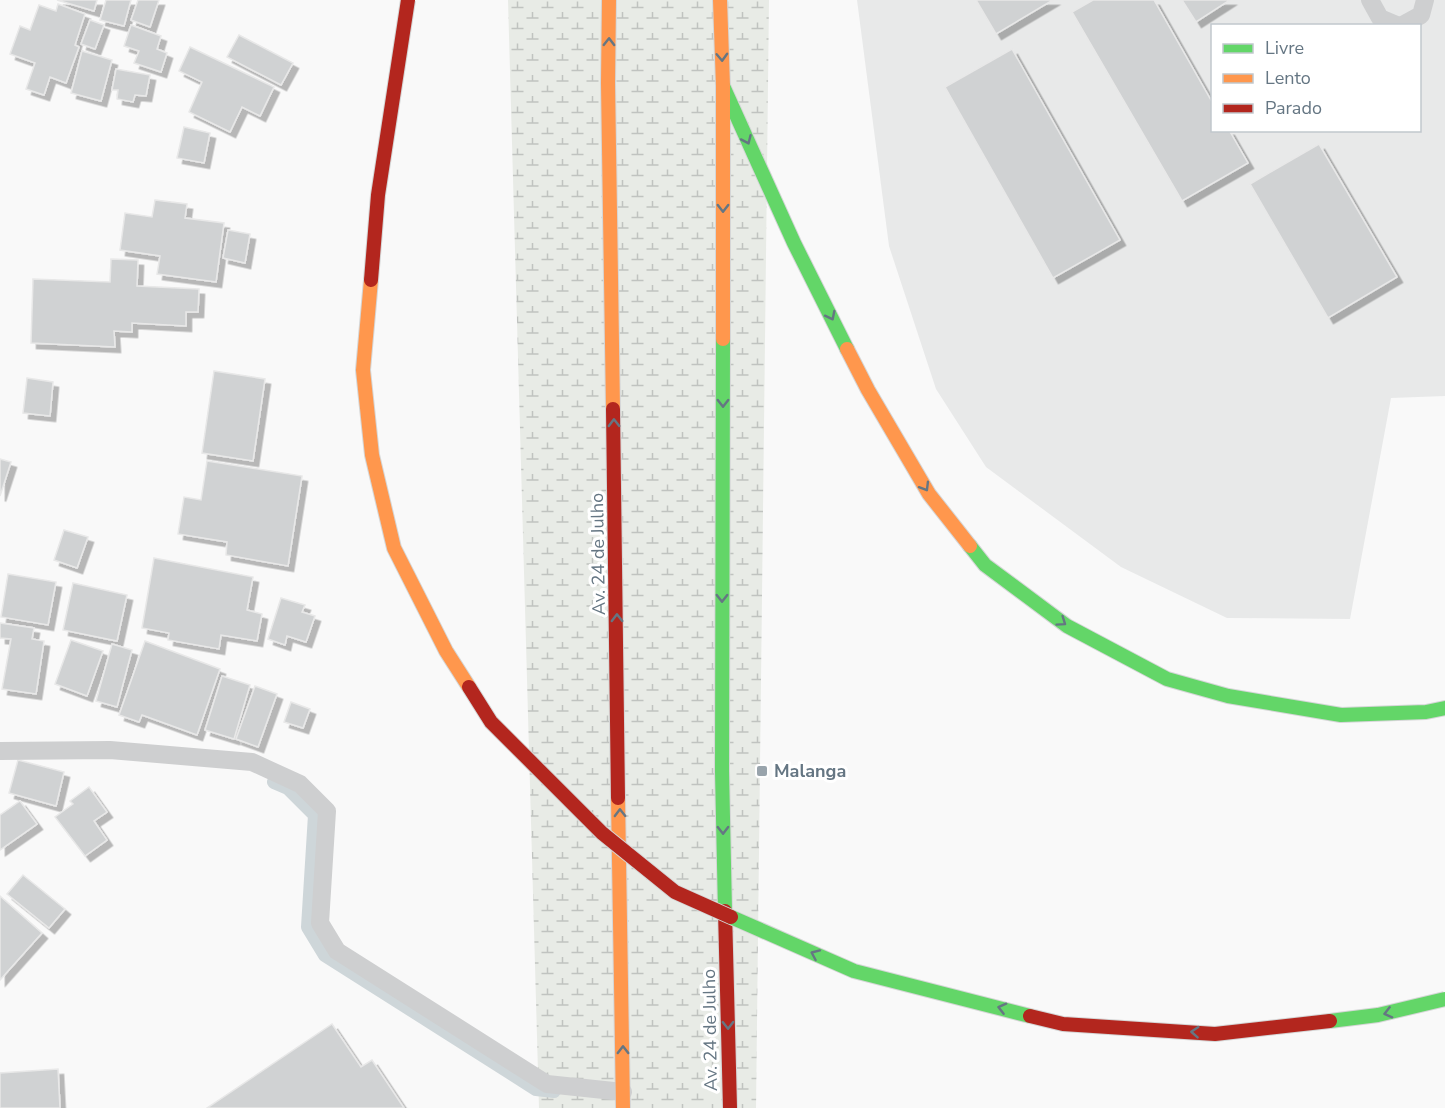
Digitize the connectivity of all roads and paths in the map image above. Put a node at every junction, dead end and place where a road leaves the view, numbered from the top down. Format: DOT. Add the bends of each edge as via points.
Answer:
graph roads {
  1 [pos="408,0"];
  2 [pos="609,0"];
  3 [pos="720,0"];
  4 [pos="1370,0"];
  5 [pos="1425,0"];
  6 [pos="1395,24"];
  7 [pos="1404,24"];
  8 [pos="723,86"];
  9 [pos="1445,708"];
  10 [pos="0,751"];
  11 [pos="1445,999"];
  12 [pos="623,1100"];
  13 [pos="730,1108"];
  11 -- 1 [label="main road, one-way, bridge" via="1378,1015 1215,1034 1063,1024 854,970 675,892 602,833 491,722 446,651 394,548 372,455 363,370 378,195"];
  12 -- 2 [label="main road, Av. 24 de Julho, one-way"];
  3 -- 8 [label="main road, Av. 24 de Julho, one-way"];
  4 -- 6 [label="lane" via="1380,18"];
  5 -- 7 [label="lane" via="1421,15"];
  8 -- 9 [label="main road, one-way" via="794,243 868,390 929,494 985,565 1067,626 1167,679 1228,696 1341,715"];
  8 -- 13 [label="main road, Av. 24 de Julho, one-way" via="722,771"];
  10 -- 12 [label="lane" via="110,750 252,762 300,784 327,811 320,923 337,951 547,1084"];
}
